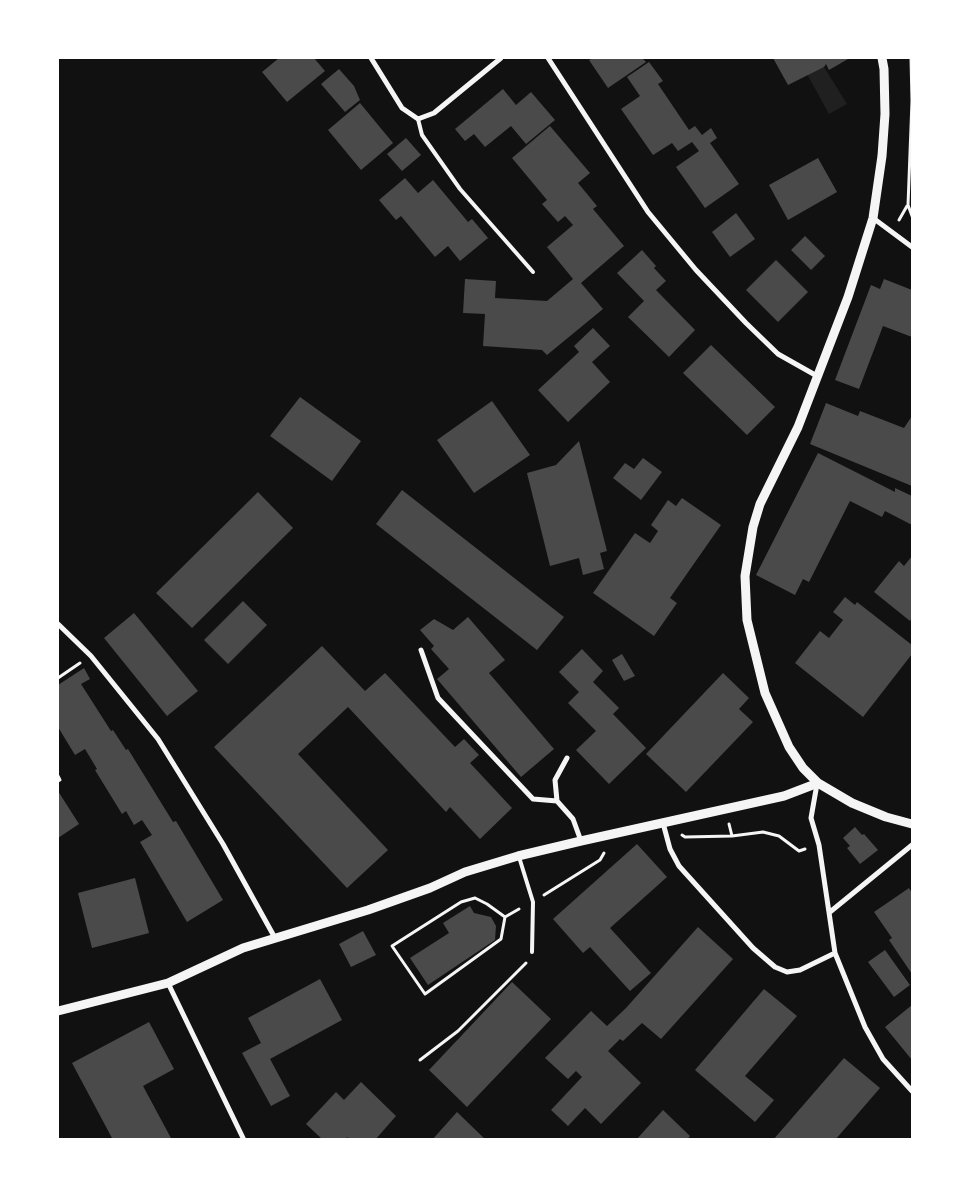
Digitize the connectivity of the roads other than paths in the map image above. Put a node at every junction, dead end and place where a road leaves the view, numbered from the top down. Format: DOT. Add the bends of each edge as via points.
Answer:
graph roads {
  1 [pos="371,58"];
  2 [pos="502,58"];
  3 [pos="548,58"];
  4 [pos="882,58"];
  5 [pos="418,119"];
  6 [pos="873,218"];
  7 [pos="912,247"];
  8 [pos="533,272"];
  9 [pos="817,376"];
  10 [pos="58,624"];
  11 [pos="421,650"];
  12 [pos="567,758"];
  13 [pos="818,783"];
  14 [pos="557,801"];
  15 [pos="663,822"];
  16 [pos="912,824"];
  17 [pos="581,840"];
  18 [pos="912,845"];
  19 [pos="518,856"];
  20 [pos="830,912"];
  21 [pos="276,938"];
  22 [pos="532,952"];
  23 [pos="835,953"];
  24 [pos="168,983"];
  25 [pos="58,1011"];
  26 [pos="912,1091"];
  27 [pos="244,1140"];
  1 -- 5 [label="street" via="402,108"];
  2 -- 5 [label="street" via="434,113"];
  3 -- 9 [label="street" via="648,212 696,270 778,354"];
  4 -- 6 [label="street" via="885,114"];
  5 -- 8 [label="lane" via="422,135 460,189"];
  6 -- 7 [label="street"];
  6 -- 9 [label="street" via="848,297"];
  9 -- 13 [label="street" via="798,427 760,504 745,576 747,620 765,693 789,747"];
  10 -- 21 [label="street" via="91,656 158,739"];
  11 -- 14 [label="street" via="438,698 533,799"];
  12 -- 14 [label="street" via="555,780"];
  13 -- 15 [label="street" via="784,796"];
  13 -- 16 [label="street" via="852,803"];
  13 -- 20 [label="street" via="811,818"];
  14 -- 17 [label="street" via="573,819"];
  15 -- 17 [label="street"];
  15 -- 23 [label="street" via="670,849 680,866 775,967 787,972 800,970"];
  17 -- 19 [label="street"];
  18 -- 20 [label="street"];
  19 -- 21 [label="street" via="465,872 368,910"];
  19 -- 22 [label="lane" via="533,902"];
  20 -- 23 [label="street"];
  21 -- 24 [label="street" via="243,948"];
  23 -- 26 [label="street" via="865,1027 883,1059"];
  24 -- 25 [label="street"];
  24 -- 27 [label="street"];
}
